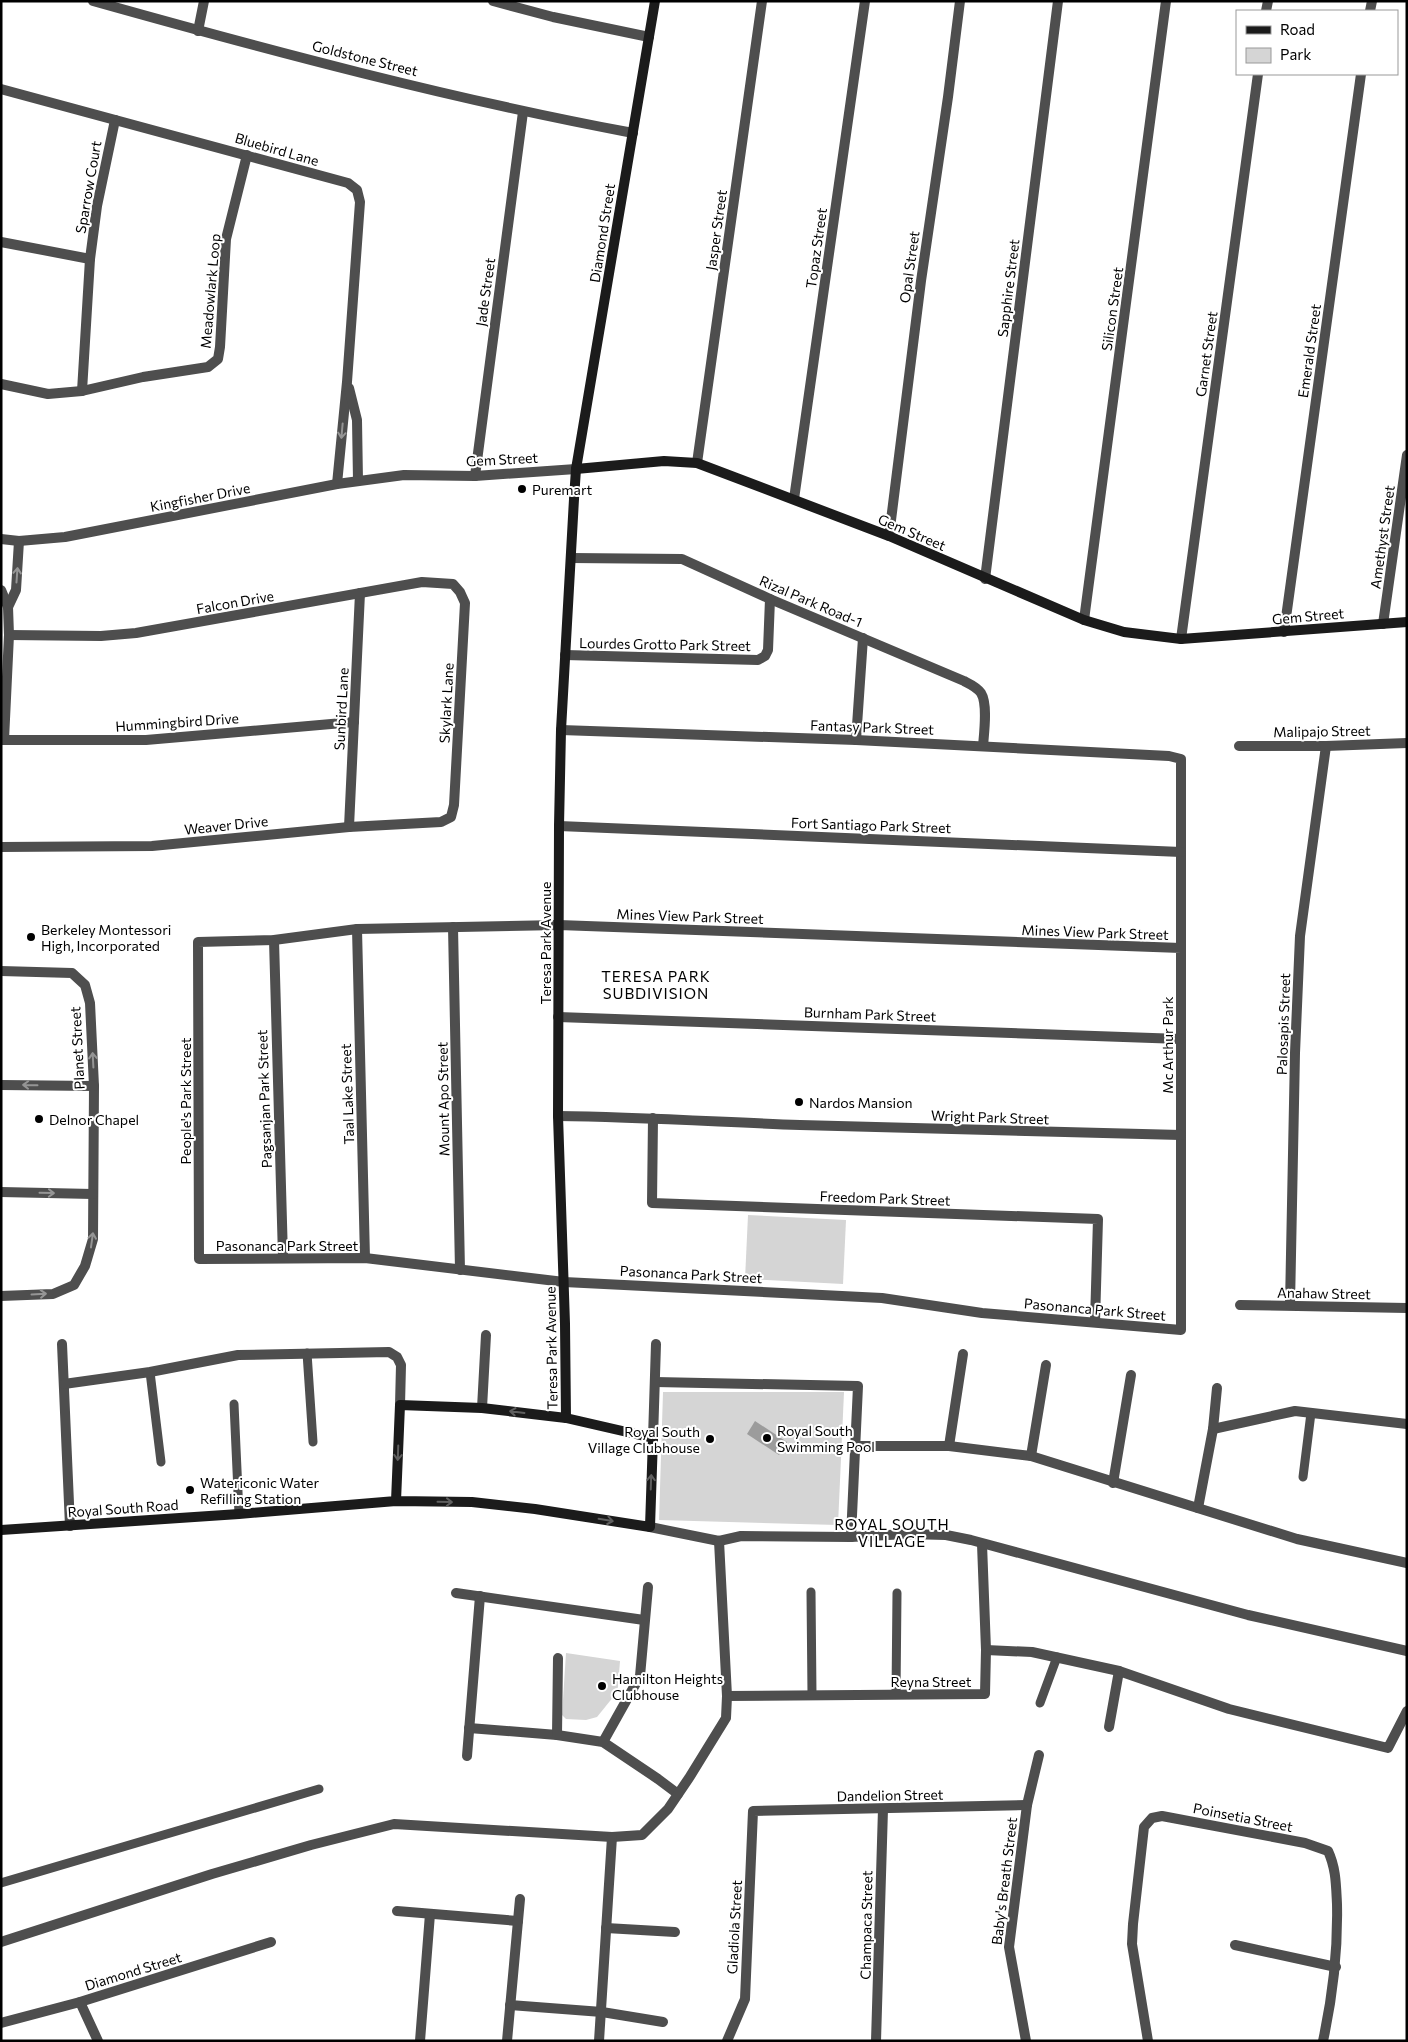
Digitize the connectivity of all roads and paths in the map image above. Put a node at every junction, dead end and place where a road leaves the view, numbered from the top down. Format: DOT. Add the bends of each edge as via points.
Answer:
graph roads {
  1 [pos="93,1"];
  2 [pos="204,1"];
  3 [pos="493,1"];
  4 [pos="655,1"];
  5 [pos="762,1"];
  6 [pos="865,1"];
  7 [pos="960,1"];
  8 [pos="1058,1"];
  9 [pos="1166,1"];
  10 [pos="198,31"];
  11 [pos="649,37"];
  12 [pos="1258,75"];
  13 [pos="1362,75"];
  14 [pos="1,89"];
  15 [pos="523,112"];
  16 [pos="115,120"];
  17 [pos="633,133"];
  18 [pos="248,155"];
  19 [pos="1,242"];
  20 [pos="90,259"];
  21 [pos="348,382"];
  22 [pos="1,384"];
  23 [pos="82,391"];
  24 [pos="1407,455"];
  25 [pos="697,463"];
  26 [pos="576,469"];
  27 [pos="404,475"];
  28 [pos="475,476"];
  29 [pos="358,481"];
  30 [pos="337,484"];
  31 [pos="794,499"];
  32 [pos="889,536"];
  33 [pos="1,539"];
  34 [pos="19,541"];
  35 [pos="571,558"];
  36 [pos="985,579"];
  37 [pos="1,590"];
  38 [pos="460,592"];
  39 [pos="360,593"];
  40 [pos="770,599"];
  41 [pos="8,607"];
  42 [pos="1084,620"];
  43 [pos="1407,622"];
  44 [pos="1383,624"];
  45 [pos="1284,632"];
  46 [pos="9,635"];
  47 [pos="863,638"];
  48 [pos="1181,639"];
  49 [pos="565,655"];
  50 [pos="354,722"];
  51 [pos="561,730"];
  52 [pos="3,740"];
  53 [pos="856,740"];
  54 [pos="1407,743"];
  55 [pos="983,746"];
  56 [pos="1239,746"];
  57 [pos="1326,746"];
  58 [pos="1181,759"];
  59 [pos="452,817"];
  60 [pos="559,826"];
  61 [pos="349,827"];
  62 [pos="1,847"];
  63 [pos="1181,852"];
  64 [pos="559,925"];
  65 [pos="452,927"];
  66 [pos="357,929"];
  67 [pos="274,940"];
  68 [pos="198,942"];
  69 [pos="1181,948"];
  70 [pos="1,971"];
  71 [pos="558,1017"];
  72 [pos="1181,1039"];
  73 [pos="1,1085"];
  74 [pos="94,1086"];
  75 [pos="558,1116"];
  76 [pos="652,1118"];
  77 [pos="1181,1134"];
  78 [pos="1,1192"];
  79 [pos="93,1194"];
  80 [pos="283,1257"];
  81 [pos="365,1258"];
  82 [pos="199,1259"];
  83 [pos="460,1270"];
  84 [pos="564,1282"];
  85 [pos="1,1296"];
  86 [pos="1240,1305"];
  87 [pos="1290,1305"];
  88 [pos="1407,1308"];
  89 [pos="1095,1322"];
  90 [pos="1181,1330"];
  91 [pos="486,1335"];
  92 [pos="62,1344"];
  93 [pos="656,1344"];
  94 [pos="307,1353"];
  95 [pos="963,1354"];
  96 [pos="1046,1365"];
  97 [pos="150,1372"];
  98 [pos="1132,1375"];
  99 [pos="655,1382"];
  100 [pos="64,1384"];
  101 [pos="1217,1388"];
  102 [pos="234,1404"];
  103 [pos="400,1405"];
  104 [pos="482,1408"];
  105 [pos="1311,1413"];
  106 [pos="566,1418"];
  107 [pos="1407,1424"];
  108 [pos="1213,1429"];
  109 [pos="653,1438"];
  110 [pos="313,1442"];
  111 [pos="856,1446"];
  112 [pos="949,1446"];
  113 [pos="1031,1456"];
  114 [pos="162,1462"];
  115 [pos="1303,1477"];
  116 [pos="1113,1483"];
  117 [pos="396,1501"];
  118 [pos="1198,1508"];
  119 [pos="239,1514"];
  120 [pos="70,1526"];
  121 [pos="650,1527"];
  122 [pos="1,1530"];
  123 [pos="851,1537"];
  124 [pos="719,1540"];
  125 [pos="982,1544"];
  126 [pos="1407,1563"];
  127 [pos="648,1587"];
  128 [pos="811,1592"];
  129 [pos="456,1593"];
  130 [pos="897,1593"];
  131 [pos="480,1596"];
  132 [pos="644,1620"];
  133 [pos="986,1650"];
  134 [pos="1407,1651"];
  135 [pos="1057,1657"];
  136 [pos="558,1658"];
  137 [pos="1118,1671"];
  138 [pos="896,1694"];
  139 [pos="812,1695"];
  140 [pos="727,1696"];
  141 [pos="1040,1703"];
  142 [pos="1407,1711"];
  143 [pos="1109,1727"];
  144 [pos="469,1728"];
  145 [pos="557,1735"];
  146 [pos="603,1742"];
  147 [pos="1040,1755"];
  148 [pos="467,1756"];
  149 [pos="319,1789"];
  150 [pos="678,1794"];
  151 [pos="1027,1805"];
  152 [pos="883,1810"];
  153 [pos="753,1811"];
  154 [pos="612,1838"];
  155 [pos="1,1883"];
  156 [pos="520,1899"];
  157 [pos="397,1911"];
  158 [pos="430,1914"];
  159 [pos="518,1921"];
  160 [pos="606,1928"];
  161 [pos="675,1932"];
  162 [pos="1,1942"];
  163 [pos="271,1942"];
  164 [pos="1235,1945"];
  165 [pos="1336,1967"];
  166 [pos="80,2002"];
  167 [pos="510,2005"];
  168 [pos="602,2012"];
  169 [pos="663,2022"];
  170 [pos="1,2023"];
  171 [pos="877,2040"];
  172 [pos="98,2041"];
  173 [pos="420,2041"];
  174 [pos="506,2041"];
  175 [pos="599,2041"];
  176 [pos="727,2041"];
  177 [pos="1026,2041"];
  178 [pos="1148,2041"];
  179 [pos="1323,2041"];
  1 -- 10 [label="street, Goldstone Street"];
  2 -- 10 [label="street"];
  3 -- 11 [label="street"];
  4 -- 11 [label="street, Diamond Street"];
  5 -- 25 [label="street, Jasper Street"];
  6 -- 31 [label="street, Topaz Street"];
  7 -- 32 [label="street, Opal Street"];
  8 -- 36 [label="street, Sapphire Street"];
  9 -- 42 [label="street, Silicon Street"];
  10 -- 15 [label="street, Goldstone Street"];
  11 -- 17 [label="street, Diamond Street"];
  12 -- 48 [label="street, Garnet Street"];
  13 -- 45 [label="street, Emerald Street"];
  14 -- 16 [label="street, Bluebird Lane"];
  15 -- 17 [label="street, Goldstone Street"];
  15 -- 28 [label="street, Jade Street"];
  16 -- 18 [label="street, Bluebird Lane"];
  16 -- 20 [label="street, Sparrow Court"];
  17 -- 26 [label="street, Diamond Street"];
  18 -- 21 [label="street, Bluebird Lane" via="348,184 357,190 360,202"];
  18 -- 23 [label="street, Meadowlark Loop" via="226,239 218,359 208,367"];
  19 -- 20 [label="street"];
  20 -- 23 [label="street, Sparrow Court"];
  21 -- 29 [label="street, Bluebird Lane" via="357,420"];
  21 -- 30 [label="street, Bluebird Lane, one-way"];
  22 -- 23 [label="street, Meadowlark Loop" via="48,394"];
  24 -- 44 [label="street, Amethyst Street"];
  25 -- 26 [label="street, Gem Street" via="664,461"];
  25 -- 31 [label="street, Gem Street"];
  26 -- 28 [label="street, Gem Street"];
  26 -- 35 [label="street, Teresa Park Avenue"];
  27 -- 28 [label="street, Gem Street"];
  27 -- 29 [label="street, Kingfisher Drive"];
  29 -- 30 [label="street, Kingfisher Drive"];
  30 -- 34 [label="street, Kingfisher Drive" via="65,537"];
  31 -- 32 [label="street, Gem Street"];
  32 -- 36 [label="street, Gem Street"];
  33 -- 34 [label="street, Kingfisher Drive"];
  41 -- 34 [label="street, one-way" via="16,590"];
  35 -- 40 [label="street, Rizal Park Road-1" via="682,558"];
  35 -- 49 [label="street, Teresa Park Avenue"];
  36 -- 42 [label="street, Gem Street"];
  37 -- 41 [label="street"];
  38 -- 39 [label="street, Falcon Drive" via="453,584 422,582"];
  38 -- 59 [label="street, Skylark Lane" via="465,603"];
  39 -- 46 [label="street, Falcon Drive" via="136,633"];
  39 -- 50 [label="street, Sunbird Lane"];
  40 -- 47 [label="street, Rizal Park Road-1"];
  40 -- 49 [label="street, Lourdes Grotto Park Street" via="768,650 758,660"];
  41 -- 46 [label="street"];
  42 -- 48 [label="street, Gem Street" via="1124,632"];
  43 -- 44 [label="street, Gem Street"];
  44 -- 45 [label="street, Gem Street"];
  45 -- 48 [label="street, Gem Street"];
  46 -- 52 [label="street"];
  47 -- 53 [label="street"];
  47 -- 55 [label="street, Rizal Park Road-1" via="973,686 981,693 984,704"];
  49 -- 51 [label="street, Teresa Park Avenue"];
  50 -- 52 [label="street, Hummingbird Drive" via="146,740"];
  50 -- 61 [label="street, Sunbird Lane"];
  51 -- 53 [label="street, Fantasy Park Street"];
  51 -- 60 [label="street, Teresa Park Avenue"];
  53 -- 55 [label="street, Fantasy Park Street"];
  54 -- 57 [label="street, Malipajo Street"];
  55 -- 58 [label="street, Fantasy Park Street"];
  56 -- 57 [label="street, Malipajo Street"];
  57 -- 87 [label="street, Palosapis Street" via="1300,936 1294,1053"];
  58 -- 63 [label="street, Mc Arthur Park"];
  59 -- 61 [label="street, Weaver Drive" via="441,822"];
  60 -- 63 [label="street, Fort Santiago Park Street"];
  60 -- 64 [label="street, Teresa Park Avenue"];
  61 -- 62 [label="street, Weaver Drive" via="152,846"];
  63 -- 69 [label="street, Mc Arthur Park"];
  64 -- 65 [label="street, Mines View Park Street"];
  64 -- 69 [label="street, Mines View Park Street"];
  64 -- 71 [label="street, Teresa Park Avenue"];
  65 -- 66 [label="street, Mines View Park Street"];
  65 -- 83 [label="street, Mount Apo Street"];
  66 -- 67 [label="street, Mines View Park Street"];
  66 -- 81 [label="street, Taal Lake Street"];
  67 -- 68 [label="street, Mines View Park Street"];
  67 -- 80 [label="street, Pagsanjan Park Street"];
  68 -- 82 [label="street, People's Park Street"];
  69 -- 72 [label="street, Mc Arthur Park"];
  74 -- 70 [label="street, Planet Street, one-way" via="90,1003 85,985 72,973"];
  71 -- 72 [label="street, Burnham Park Street"];
  71 -- 75 [label="street, Teresa Park Avenue"];
  72 -- 77 [label="street, Mc Arthur Park"];
  74 -- 73 [label="street, one-way"];
  74 -- 79 [label="street, Planet Street"];
  75 -- 76 [label="street, Wright Park Street"];
  75 -- 84 [label="street, Teresa Park Avenue"];
  76 -- 77 [label="street, Wright Park Street" via="965,1130"];
  76 -- 89 [label="street, Freedom Park Street" via="652,1203 1098,1219"];
  77 -- 90 [label="street, Mc Arthur Park"];
  78 -- 79 [label="street, one-way"];
  85 -- 79 [label="street, Planet Street, one-way" via="53,1294 74,1285 85,1266 93,1239"];
  80 -- 81 [label="street, Pasonanca Park Street"];
  80 -- 82 [label="street, Pasonanca Park Street"];
  81 -- 83 [label="street, Pasonanca Park Street"];
  83 -- 84 [label="street, Pasonanca Park Street"];
  84 -- 89 [label="street, Pasonanca Park Street" via="882,1298 982,1313"];
  84 -- 106 [label="street, Teresa Park Avenue"];
  86 -- 87 [label="street, Anahaw Street"];
  87 -- 88 [label="street, Anahaw Street"];
  89 -- 90 [label="street, Pasonanca Park Street"];
  91 -- 104 [label="street"];
  92 -- 100 [label="street"];
  93 -- 99 [label="street"];
  94 -- 97 [label="street" via="238,1355"];
  94 -- 103 [label="street" via="390,1352 401,1366"];
  94 -- 110 [label="lane"];
  95 -- 112 [label="street"];
  96 -- 113 [label="street"];
  97 -- 100 [label="street"];
  97 -- 114 [label="lane"];
  98 -- 116 [label="street"];
  99 -- 109 [label="street"];
  99 -- 111 [label="street" via="858,1386"];
  100 -- 120 [label="street"];
  101 -- 108 [label="street"];
  102 -- 119 [label="lane"];
  103 -- 104 [label="street"];
  103 -- 117 [label="street, one-way"];
  106 -- 104 [label="street, one-way"];
  105 -- 107 [label="street"];
  105 -- 108 [label="street" via="1295,1411"];
  105 -- 115 [label="lane"];
  106 -- 109 [label="street"];
  108 -- 118 [label="street"];
  121 -- 109 [label="street, one-way"];
  111 -- 112 [label="street"];
  111 -- 123 [label="street"];
  112 -- 113 [label="street"];
  113 -- 116 [label="street"];
  116 -- 118 [label="street"];
  117 -- 119 [label="street, Royal South Road"];
  117 -- 121 [label="street, Royal South Road, one-way" via="472,1502"];
  118 -- 126 [label="street" via="1298,1539"];
  119 -- 120 [label="street, Royal South Road"];
  120 -- 122 [label="street, Royal South Road"];
  121 -- 124 [label="street"];
  123 -- 124 [label="street" via="741,1536"];
  123 -- 125 [label="street" via="946,1535"];
  124 -- 140 [label="street"];
  125 -- 133 [label="street, Reyna Street"];
  125 -- 134 [label="street" via="1248,1615"];
  127 -- 132 [label="street"];
  128 -- 139 [label="lane"];
  129 -- 131 [label="street"];
  130 -- 138 [label="lane"];
  131 -- 132 [label="street"];
  131 -- 144 [label="street"];
  132 -- 146 [label="street" via="640,1676"];
  133 -- 135 [label="street" via="1032,1652"];
  133 -- 138 [label="street, Reyna Street" via="985,1694"];
  135 -- 137 [label="street"];
  135 -- 141 [label="lane"];
  136 -- 145 [label="street"];
  137 -- 142 [label="street" via="1229,1709 1388,1748"];
  137 -- 143 [label="street"];
  138 -- 139 [label="street, Reyna Street"];
  139 -- 140 [label="street, Reyna Street"];
  140 -- 150 [label="street" via="726,1718"];
  144 -- 145 [label="street"];
  144 -- 148 [label="street"];
  145 -- 146 [label="street"];
  146 -- 150 [label="street"];
  147 -- 151 [label="street, Baby's Breath Street"];
  149 -- 155 [label="lane"];
  150 -- 154 [label="street" via="642,1835"];
  151 -- 152 [label="street, Dandelion Street"];
  151 -- 177 [label="street, Baby's Breath Street" via="1009,1947"];
  152 -- 153 [label="street, Dandelion Street"];
  152 -- 171 [label="street, Champaca Street"];
  153 -- 176 [label="street, Gladiola Street" via="745,1999"];
  154 -- 160 [label="street"];
  154 -- 162 [label="street" via="394,1824 221,1871"];
  156 -- 159 [label="street"];
  157 -- 158 [label="street"];
  158 -- 159 [label="street"];
  158 -- 173 [label="street"];
  159 -- 167 [label="street"];
  160 -- 161 [label="street"];
  160 -- 168 [label="street"];
  163 -- 166 [label="street, Diamond Street"];
  164 -- 165 [label="street"];
  165 -- 178 [label="street, Poinsetia Street" via="1336,1877 1328,1852 1305,1842 1162,1816 1152,1818 1144,1827 1132,1924"];
  165 -- 179 [label="street"];
  166 -- 170 [label="street, Diamond Street"];
  166 -- 172 [label="street"];
  167 -- 168 [label="street"];
  167 -- 174 [label="street"];
  168 -- 169 [label="street"];
  168 -- 175 [label="street"];
}
